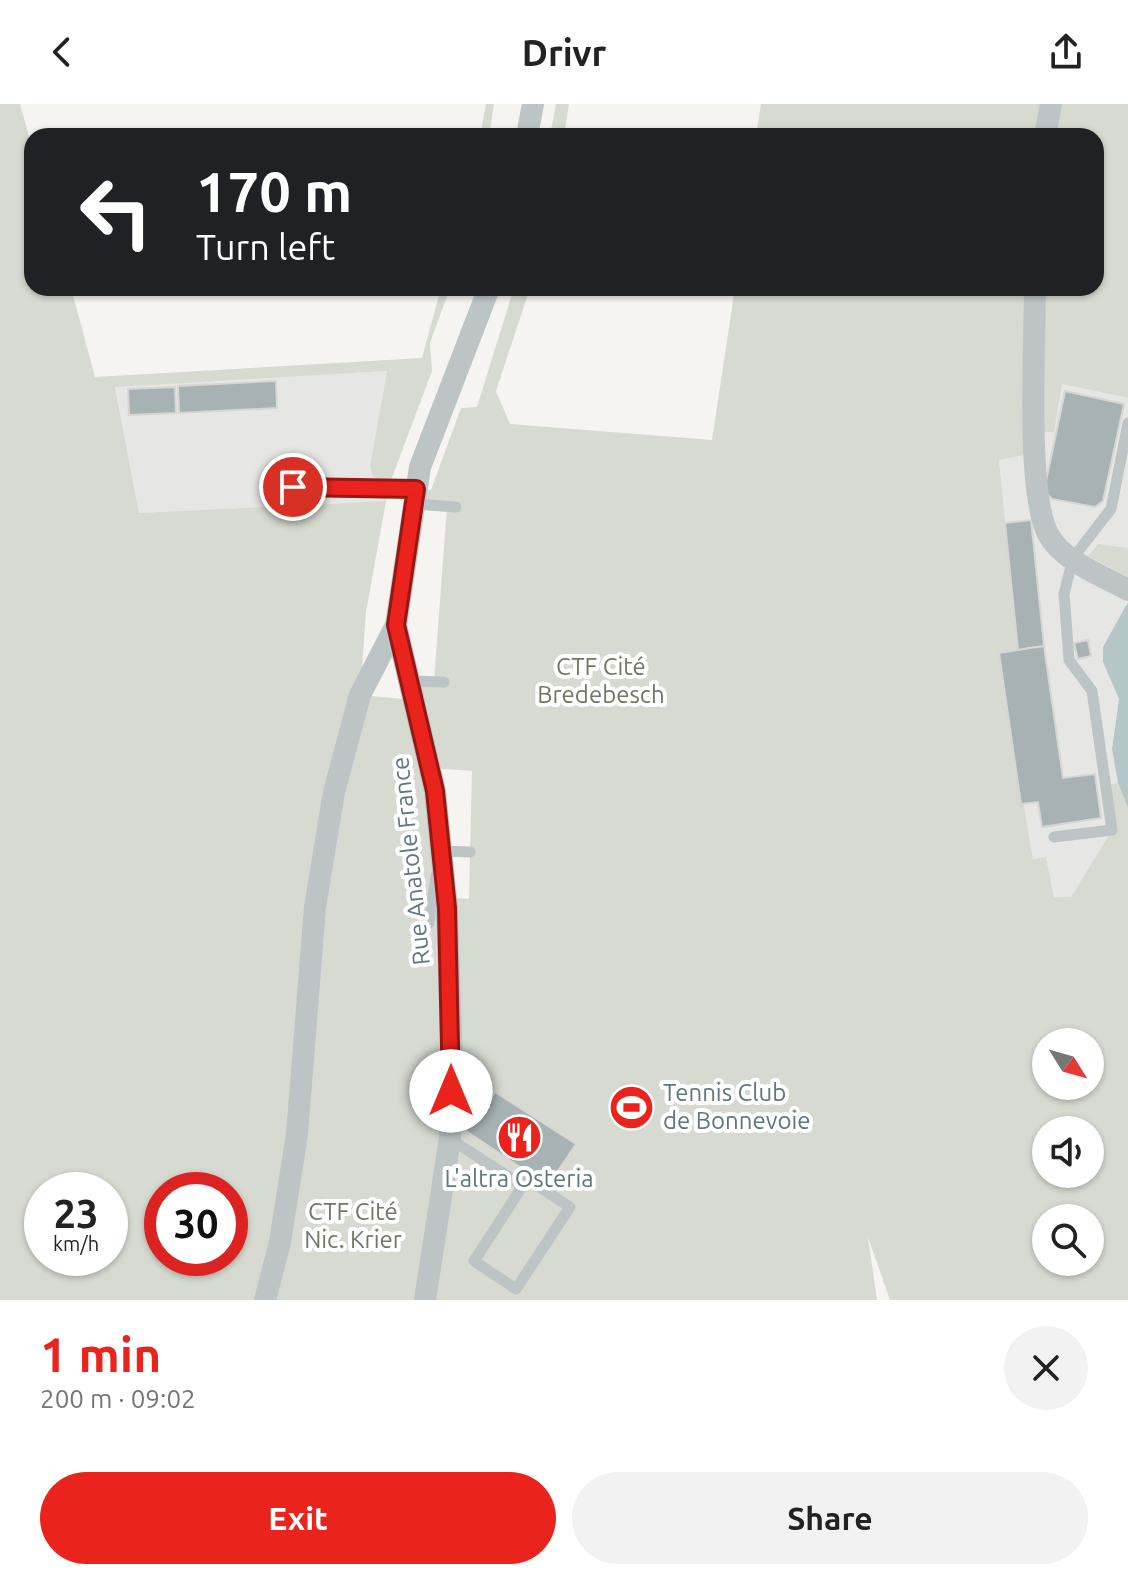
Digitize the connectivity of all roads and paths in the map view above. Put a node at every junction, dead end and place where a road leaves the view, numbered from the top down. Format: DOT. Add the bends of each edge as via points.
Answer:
graph roads {
  1 [pos="533,104"];
  2 [pos="1051,104"];
  3 [pos="528,128"];
  4 [pos="1046,128"];
  5 [pos="486,296"];
  6 [pos="1035,296"];
  7 [pos="1128,423"];
  8 [pos="293,487"];
  9 [pos="415,496"];
  10 [pos="456,507"];
  11 [pos="1073,558"];
  12 [pos="1123,587"];
  13 [pos="396,625"];
  14 [pos="411,681"];
  15 [pos="444,682"];
  16 [pos="1054,837"];
  17 [pos="441,849"];
  18 [pos="470,852"];
  19 [pos="429,923"];
  20 [pos="450,1138"];
  21 [pos="523,1186"];
  22 [pos="265,1300"];
  23 [pos="425,1300"];
  1 -- 3 [label="street"];
  2 -- 4 [label="street"];
  5 -- 9 [label="street, Rue Anatole France" via="432,434"];
  6 -- 11 [label="street" via="1039,508 1048,534"];
  7 -- 11 [label="lane" via="1111,509"];
  8 -- 9 [label="lane"];
  9 -- 10 [label="lane"];
  9 -- 13 [label="street, Rue Anatole France"];
  11 -- 12 [label="street"];
  11 -- 16 [label="lane" via="1064,594 1069,660 1092,691 1112,830"];
  13 -- 14 [label="street, Rue Anatole France"];
  13 -- 22 [label="street" via="360,695 334,792 315,907 297,1134"];
  14 -- 15 [label="lane"];
  14 -- 17 [label="street, Rue Anatole France" via="435,791"];
  17 -- 18 [label="lane"];
  17 -- 19 [label="lane"];
  17 -- 20 [label="street, Rue Anatole France"];
  20 -- 21 [label="lane"];
  20 -- 23 [label="street, Rue Anatole France"];
  21 -- 21 [label="lane" via="474,1261 516,1289 570,1207 527,1179"];
}
